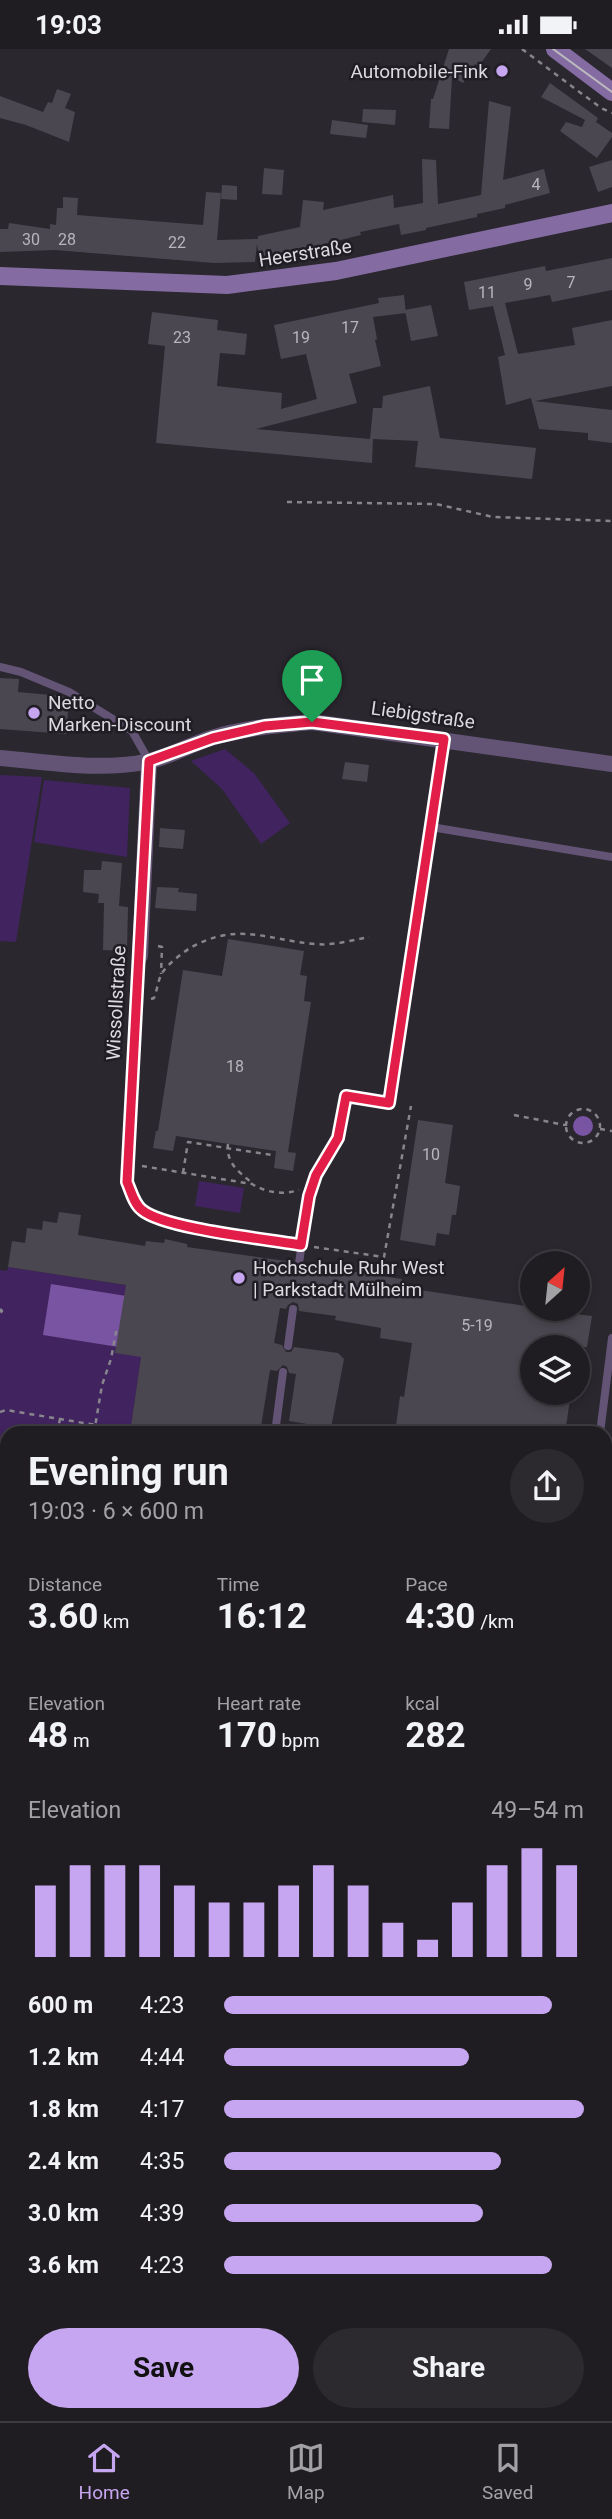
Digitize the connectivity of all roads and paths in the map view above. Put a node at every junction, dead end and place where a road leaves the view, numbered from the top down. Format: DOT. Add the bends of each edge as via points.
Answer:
graph roads {
  1 [pos="523,49"];
  2 [pos="555,49"];
  3 [pos="612,92"];
  4 [pos="612,113"];
  5 [pos="612,213"];
  6 [pos="0,276"];
  7 [pos="287,502"];
  8 [pos="612,521"];
  9 [pos="0,667"];
  10 [pos="444,739"];
  11 [pos="0,758"];
  12 [pos="149,761"];
  13 [pos="612,764"];
  14 [pos="431,827"];
  15 [pos="612,857"];
  16 [pos="369,937"];
  17 [pos="140,956"];
  18 [pos="138,1003"];
  19 [pos="411,1106"];
  20 [pos="514,1115"];
  21 [pos="566,1125"];
  22 [pos="600,1129"];
  23 [pos="612,1131"];
  24 [pos="228,1146"];
  25 [pos="272,1155"];
  26 [pos="128,1164"];
  27 [pos="183,1173"];
  28 [pos="316,1175"];
  29 [pos="252,1184"];
  30 [pos="301,1245"];
  31 [pos="299,1263"];
  32 [pos="293,1309"];
  33 [pos="118,1333"];
  34 [pos="612,1338"];
  35 [pos="288,1346"];
  36 [pos="284,1372"];
  37 [pos="0,1406"];
  38 [pos="6,1410"];
  39 [pos="0,1412"];
  40 [pos="60,1419"];
  41 [pos="96,1425"];
  42 [pos="58,1426"];
  43 [pos="276,1426"];
  44 [pos="601,1426"];
  1 -- 4 [label="path"];
  2 -- 3 [label="street"];
  5 -- 6 [label="street, Heerstraße" via="336,271 251,283"];
  7 -- 8 [label="path" via="436,504 493,517"];
  9 -- 12 [label="lane" via="69,692 132,731"];
  10 -- 12 [label="street, Liebigstraße" via="300,723 213,738"];
  10 -- 13 [label="street, Liebigstraße"];
  10 -- 14 [label="lane"];
  11 -- 12 [label="street" via="93,765"];
  12 -- 17 [label="street, Wissollstraße"];
  14 -- 15 [label="lane"];
  14 -- 28 [label="lane" via="389,1103 346,1096 338,1138"];
  16 -- 18 [label="path" via="316,944 224,934 183,953 161,974 154,998"];
  17 -- 18 [label="lane, Wissollstraße"];
  18 -- 26 [label="lane, Wissollstraße"];
  19 -- 30 [label="path" via="384,1257"];
  20 -- 21 [label="path"];
  21 -- 22 [label="path" via="568,1135 582,1144 591,1142"];
  21 -- 22 [label="path" via="574,1112 586,1109 596,1114"];
  22 -- 23 [label="path"];
  24 -- 25 [label="path"];
  24 -- 27 [label="path" via="188,1142"];
  24 -- 29 [label="path" via="232,1165"];
  26 -- 27 [label="path"];
  26 -- 30 [label="lane, Wissollstraße" via="127,1182 134,1200 156,1217"];
  27 -- 29 [label="path"];
  28 -- 29 [label="path" via="289,1193"];
  28 -- 30 [label="lane"];
  30 -- 31 [label="lane"];
  32 -- 35 [label="lane"];
  33 -- 41 [label="path"];
  34 -- 44 [label="lane"];
  36 -- 43 [label="lane"];
  37 -- 38 [label="path"];
  38 -- 39 [label="path"];
  38 -- 40 [label="path"];
  40 -- 41 [label="path"];
  40 -- 42 [label="path"];
}
